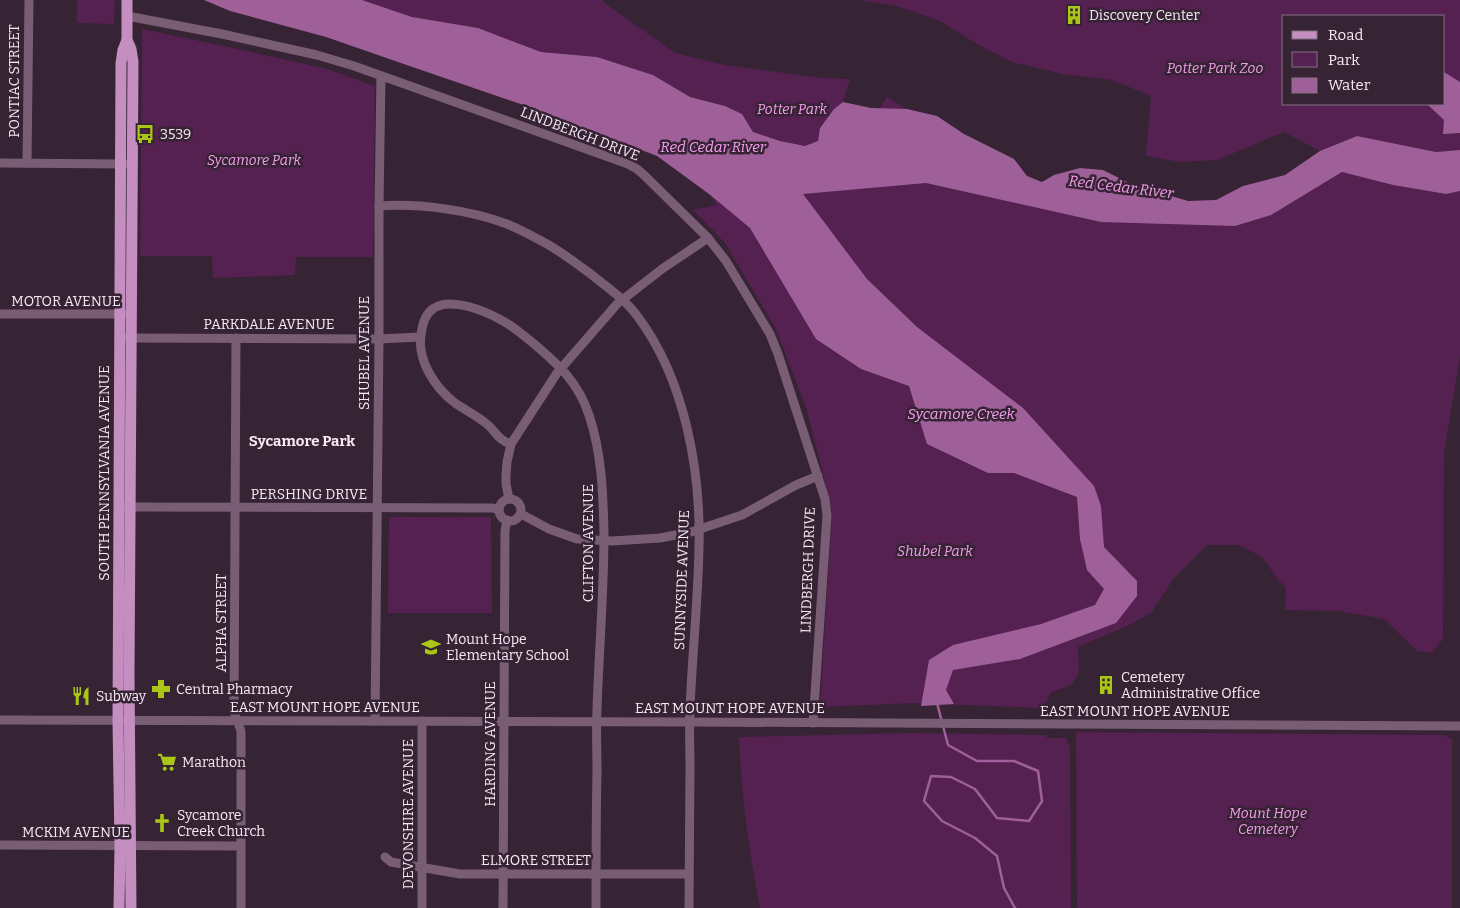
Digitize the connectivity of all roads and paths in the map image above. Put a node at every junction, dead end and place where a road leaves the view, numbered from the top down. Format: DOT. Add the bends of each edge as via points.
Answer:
graph roads {
  1 [pos="28,0"];
  2 [pos="127,0"];
  3 [pos="127,16"];
  4 [pos="381,76"];
  5 [pos="0,162"];
  6 [pos="27,162"];
  7 [pos="127,164"];
  8 [pos="379,206"];
  9 [pos="708,238"];
  10 [pos="623,299"];
  11 [pos="0,314"];
  12 [pos="126,314"];
  13 [pos="420,337"];
  14 [pos="125,338"];
  15 [pos="236,338"];
  16 [pos="379,339"];
  17 [pos="561,367"];
  18 [pos="511,444"];
  19 [pos="818,476"];
  20 [pos="509,499"];
  21 [pos="118,507"];
  22 [pos="130,507"];
  23 [pos="235,507"];
  24 [pos="376,508"];
  25 [pos="499,510"];
  26 [pos="521,514"];
  27 [pos="507,520"];
  28 [pos="699,530"];
  29 [pos="604,541"];
  30 [pos="0,720"];
  31 [pos="118,720"];
  32 [pos="130,720"];
  33 [pos="238,721"];
  34 [pos="375,721"];
  35 [pos="422,721"];
  36 [pos="504,722"];
  37 [pos="597,722"];
  38 [pos="690,722"];
  39 [pos="813,723"];
  40 [pos="1460,726"];
  41 [pos="0,845"];
  42 [pos="126,846"];
  43 [pos="241,846"];
  44 [pos="385,858"];
  45 [pos="422,867"];
  46 [pos="503,874"];
  47 [pos="596,874"];
  48 [pos="690,874"];
  49 [pos="120,908"];
  50 [pos="132,908"];
  51 [pos="241,908"];
  52 [pos="422,908"];
  53 [pos="503,908"];
  54 [pos="596,908"];
  55 [pos="689,908"];
  1 -- 6 [label="street, PONTIAC STREET"];
  2 -- 3 [label="main road, SOUTH PENNSYLVANIA AVENUE"];
  3 -- 4 [label="street, LINDBERGH DRIVE" via="301,51"];
  3 -- 7 [label="main road, SOUTH PENNSYLVANIA AVENUE" via="127,40 121,63"];
  4 -- 8 [label="street, SHUBEL AVENUE"];
  4 -- 9 [label="street, LINDBERGH DRIVE" via="628,164 644,175"];
  5 -- 6 [label="street"];
  6 -- 7 [label="street"];
  7 -- 12 [label="main road, SOUTH PENNSYLVANIA AVENUE"];
  8 -- 10 [label="street, SUNNYSIDE AVENUE" via="453,210 507,224 562,252"];
  8 -- 16 [label="street, SHUBEL AVENUE"];
  9 -- 10 [label="street"];
  9 -- 19 [label="street, LINDBERGH DRIVE" via="726,260 770,334"];
  10 -- 17 [label="street"];
  10 -- 28 [label="street, SUNNYSIDE AVENUE" via="653,338 676,390 693,461"];
  11 -- 12 [label="street, MOTOR AVENUE"];
  12 -- 14 [label="main road, SOUTH PENNSYLVANIA AVENUE"];
  13 -- 16 [label="street, PARKDALE AVENUE"];
  13 -- 17 [label="street, CLIFTON AVENUE" via="423,324 433,309 459,304 511,325"];
  13 -- 18 [label="street" via="422,356 438,387 488,425 500,439"];
  14 -- 15 [label="street, PARKDALE AVENUE"];
  14 -- 21 [label="main road, SOUTH PENNSYLVANIA AVENUE"];
  14 -- 22 [label="main road, SOUTH PENNSYLVANIA AVENUE"];
  15 -- 16 [label="street, PARKDALE AVENUE"];
  15 -- 23 [label="street, ALPHA STREET"];
  16 -- 24 [label="street, SHUBEL AVENUE"];
  17 -- 18 [label="street"];
  17 -- 29 [label="street, CLIFTON AVENUE" via="578,392 596,441 603,488"];
  18 -- 20 [label="street" via="506,476"];
  19 -- 28 [label="street" via="742,515"];
  19 -- 39 [label="street, LINDBERGH DRIVE" via="827,515"];
  20 -- 25 [label="street" via="501,504"];
  20 -- 26 [label="street" via="519,503"];
  21 -- 22 [label="street, PERSHING DRIVE"];
  21 -- 31 [label="main road, SOUTH PENNSYLVANIA AVENUE"];
  22 -- 23 [label="street, PERSHING DRIVE"];
  22 -- 32 [label="main road, SOUTH PENNSYLVANIA AVENUE"];
  23 -- 24 [label="street, PERSHING DRIVE"];
  23 -- 33 [label="street, ALPHA STREET" via="234,712"];
  24 -- 25 [label="street, PERSHING DRIVE"];
  24 -- 34 [label="street, SHUBEL AVENUE"];
  25 -- 27 [label="street"];
  26 -- 27 [label="street" via="517,519"];
  26 -- 29 [label="street" via="577,539"];
  27 -- 36 [label="street, HARDING AVENUE"];
  28 -- 29 [label="street" via="660,538"];
  28 -- 38 [label="street, SUNNYSIDE AVENUE"];
  29 -- 37 [label="street, CLIFTON AVENUE"];
  30 -- 31 [label="street, EAST MOUNT HOPE AVENUE"];
  31 -- 32 [label="street, EAST MOUNT HOPE AVENUE"];
  31 -- 42 [label="main road, SOUTH PENNSYLVANIA AVENUE"];
  32 -- 33 [label="street, EAST MOUNT HOPE AVENUE"];
  32 -- 42 [label="main road, SOUTH PENNSYLVANIA AVENUE"];
  33 -- 34 [label="street, EAST MOUNT HOPE AVENUE"];
  33 -- 43 [label="street, ALPHA STREET" via="242,730"];
  34 -- 35 [label="street, EAST MOUNT HOPE AVENUE"];
  35 -- 36 [label="street, EAST MOUNT HOPE AVENUE"];
  35 -- 45 [label="street, DEVONSHIRE AVENUE"];
  36 -- 37 [label="street, EAST MOUNT HOPE AVENUE"];
  36 -- 46 [label="street, HARDING AVENUE"];
  37 -- 38 [label="street, EAST MOUNT HOPE AVENUE"];
  37 -- 47 [label="street, CLIFTON AVENUE"];
  38 -- 39 [label="street, EAST MOUNT HOPE AVENUE"];
  38 -- 48 [label="street, SUNNYSIDE AVENUE"];
  39 -- 40 [label="street, EAST MOUNT HOPE AVENUE"];
  41 -- 42 [label="street, MCKIM AVENUE"];
  42 -- 43 [label="street, MCKIM AVENUE"];
  42 -- 49 [label="main road, SOUTH PENNSYLVANIA AVENUE"];
  42 -- 50 [label="main road, SOUTH PENNSYLVANIA AVENUE"];
  43 -- 51 [label="street, ALPHA STREET"];
  44 -- 45 [label="street, ELMORE STREET"];
  45 -- 46 [label="street, ELMORE STREET" via="460,874"];
  45 -- 52 [label="street, DEVONSHIRE AVENUE"];
  46 -- 47 [label="street, ELMORE STREET"];
  46 -- 53 [label="street, HARDING AVENUE"];
  47 -- 48 [label="street, ELMORE STREET"];
  47 -- 54 [label="street, CLIFTON AVENUE"];
  48 -- 55 [label="street, SUNNYSIDE AVENUE"];
}
